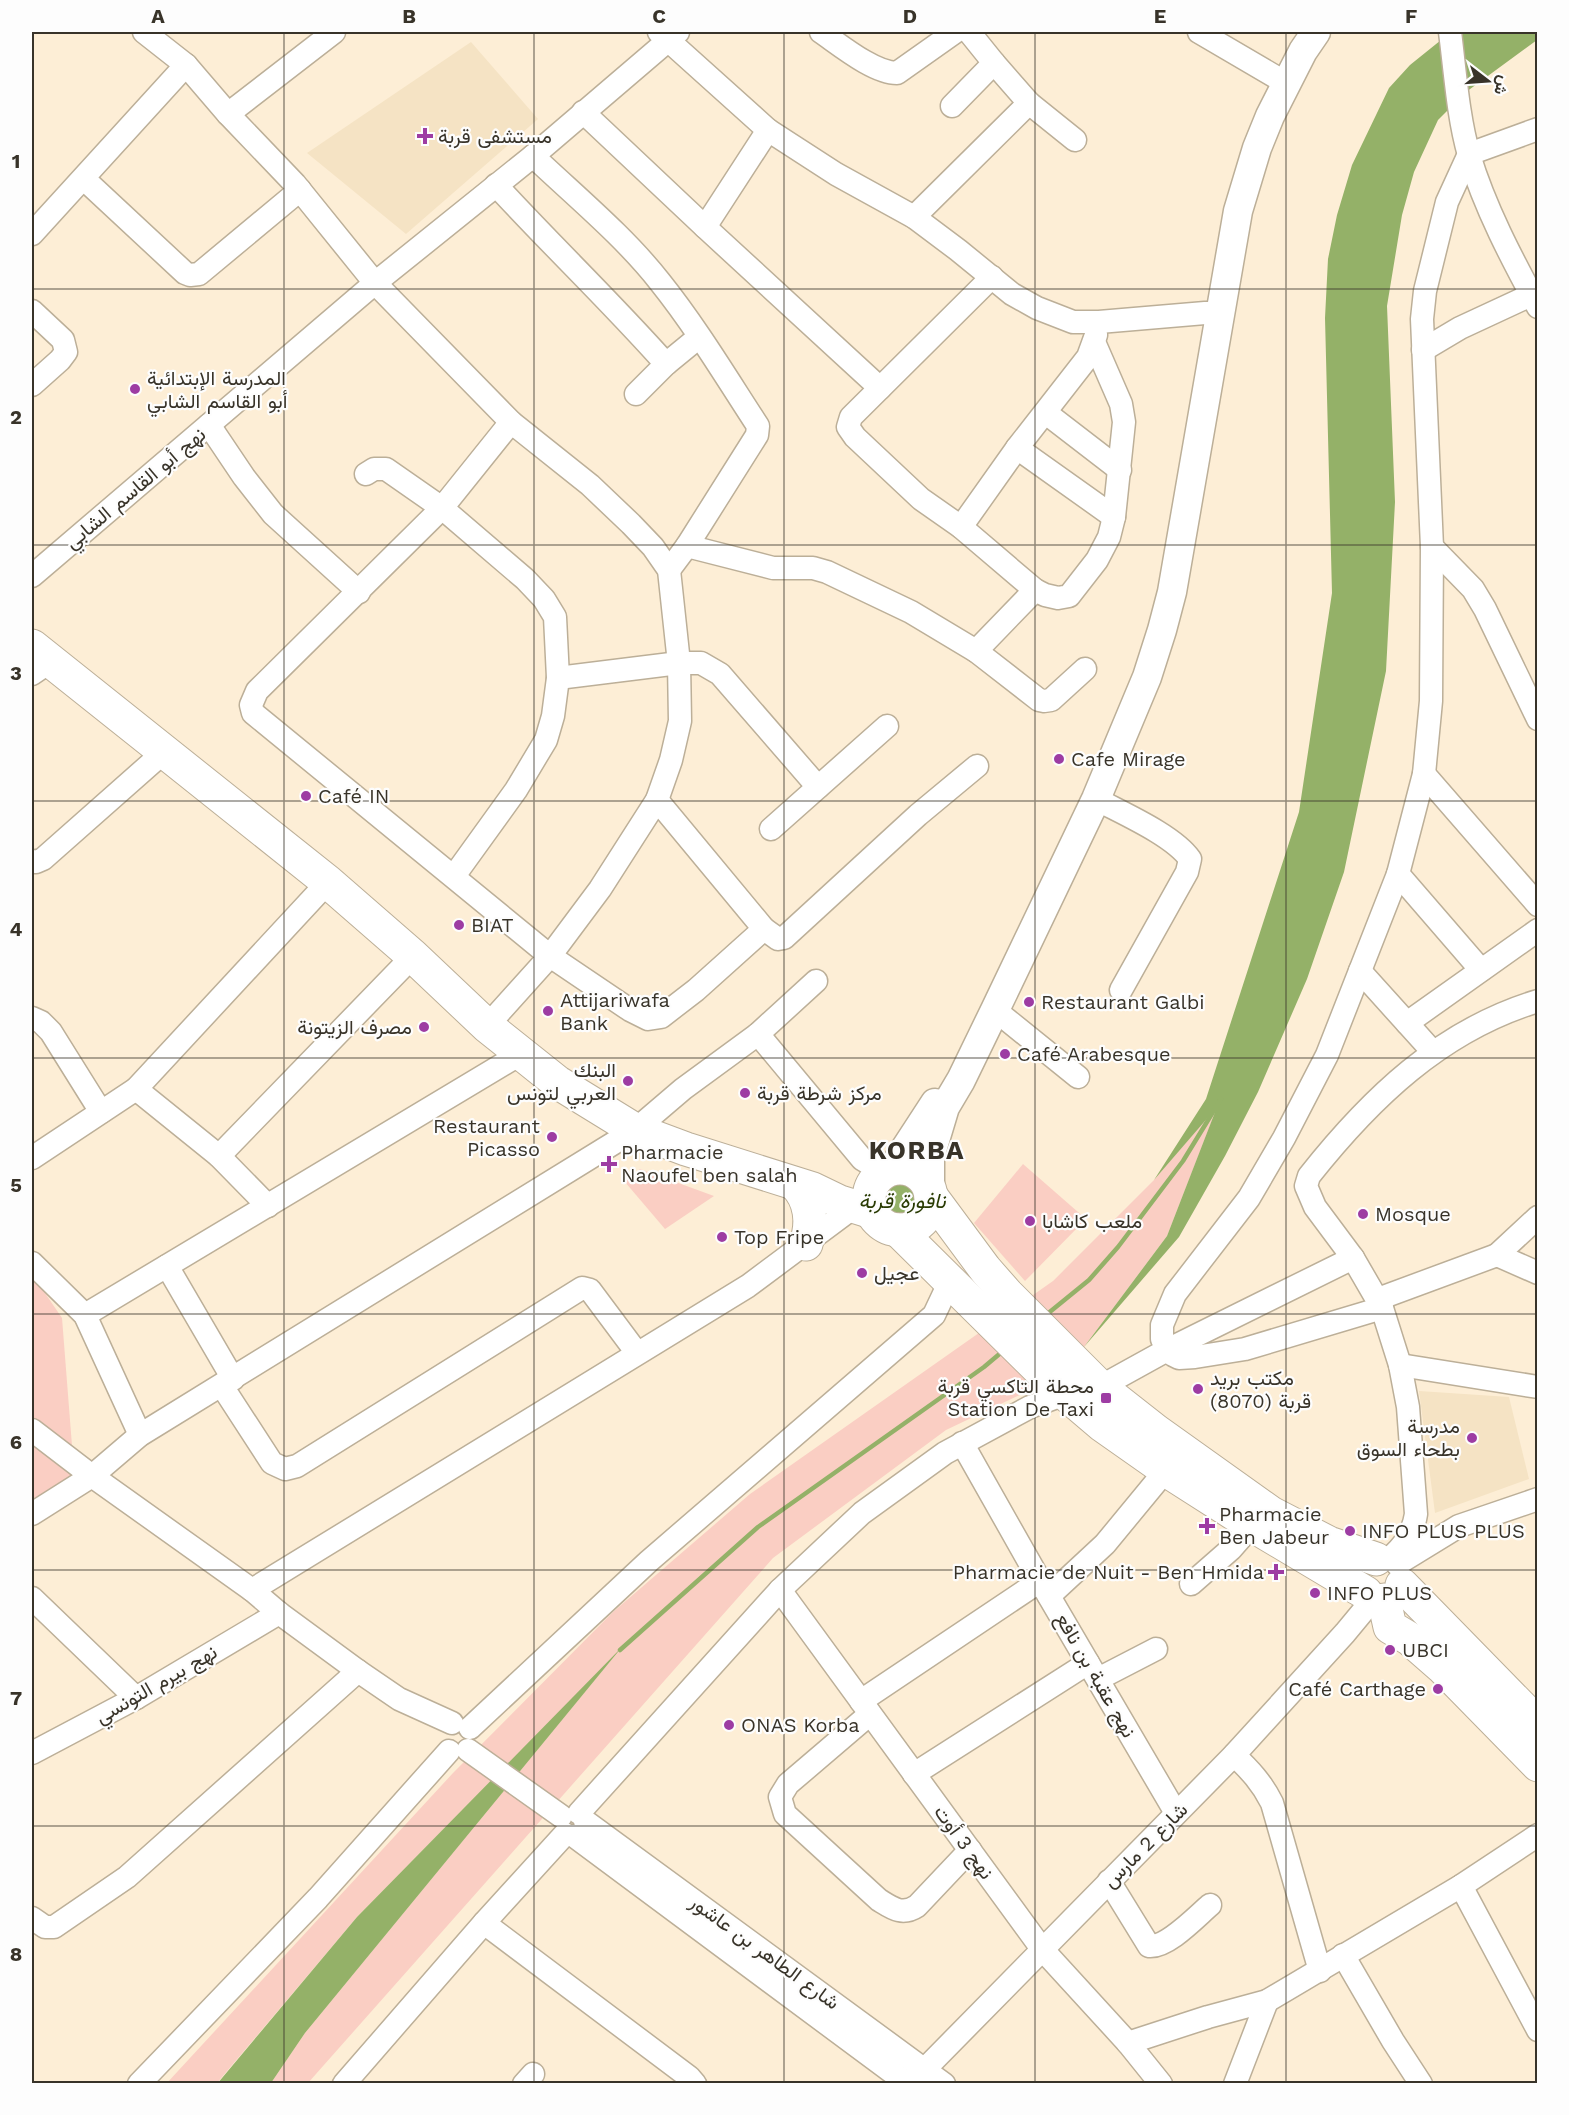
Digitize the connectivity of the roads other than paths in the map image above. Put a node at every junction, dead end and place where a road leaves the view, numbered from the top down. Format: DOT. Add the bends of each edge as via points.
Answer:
graph roads {
  1 [pos="144,32"];
  2 [pos="821,32"];
  3 [pos="955,32"];
  4 [pos="969,32"];
  5 [pos="1199,32"];
  6 [pos="1297,32"];
  7 [pos="1316,32"];
  8 [pos="1449,32"];
  9 [pos="322,35"];
  10 [pos="668,35"];
  11 [pos="994,63"];
  12 [pos="186,65"];
  13 [pos="1278,78"];
  14 [pos="1029,103"];
  15 [pos="952,106"];
  16 [pos="583,112"];
  17 [pos="228,114"];
  18 [pos="1538,129"];
  19 [pos="768,130"];
  20 [pos="1075,140"];
  21 [pos="1469,154"];
  22 [pos="533,156"];
  23 [pos="84,179"];
  24 [pos="496,185"];
  25 [pos="300,190"];
  26 [pos="914,218"];
  27 [pos="705,228"];
  28 [pos="32,234"];
  29 [pos="1529,266"];
  30 [pos="992,277"];
  31 [pos="375,283"];
  32 [pos="1534,301"];
  33 [pos="32,311"];
  34 [pos="1212,313"];
  35 [pos="1096,332"];
  36 [pos="699,337"];
  37 [pos="1423,350"];
  38 [pos="666,364"];
  39 [pos="32,385"];
  40 [pos="880,388"];
  41 [pos="636,394"];
  42 [pos="1046,413"];
  43 [pos="511,422"];
  44 [pos="209,425"];
  45 [pos="1017,448"];
  46 [pos="1120,470"];
  47 [pos="366,474"];
  48 [pos="442,508"];
  49 [pos="1114,517"];
  50 [pos="961,527"];
  51 [pos="687,546"];
  52 [pos="1431,547"];
  53 [pos="669,570"];
  54 [pos="32,576"];
  55 [pos="1035,590"];
  56 [pos="359,591"];
  57 [pos="976,651"];
  58 [pos="38,660"];
  59 [pos="679,663"];
  60 [pos="1085,669"];
  61 [pos="558,678"];
  62 [pos="1532,695"];
  63 [pos="1538,719"];
  64 [pos="887,726"];
  65 [pos="164,752"];
  66 [pos="977,766"];
  67 [pos="1424,774"];
  68 [pos="818,788"];
  69 [pos="1096,799"];
  70 [pos="657,801"];
  71 [pos="771,829"];
  72 [pos="32,861"];
  73 [pos="1398,874"];
  74 [pos="454,876"];
  75 [pos="328,882"];
  76 [pos="1538,905"];
  77 [pos="764,929"];
  78 [pos="1538,930"];
  79 [pos="413,956"];
  80 [pos="550,956"];
  81 [pos="1481,970"];
  82 [pos="1360,971"];
  83 [pos="816,981"];
  84 [pos="1121,990"];
  85 [pos="1538,1001"];
  86 [pos="995,1010"];
  87 [pos="32,1018"];
  88 [pos="1407,1023"];
  89 [pos="487,1026"];
  90 [pos="758,1034"];
  91 [pos="1433,1052"];
  92 [pos="522,1053"];
  93 [pos="1078,1077"];
  94 [pos="136,1089"];
  95 [pos="101,1112"];
  96 [pos="635,1130"];
  97 [pos="219,1155"];
  98 [pos="32,1158"];
  99 [pos="885,1173"];
  100 [pos="804,1186"];
  101 [pos="931,1193"];
  102 [pos="268,1206"];
  103 [pos="875,1216"];
  104 [pos="1538,1217"];
  105 [pos="806,1244"];
  106 [pos="1497,1255"];
  107 [pos="1353,1258"];
  108 [pos="32,1263"];
  109 [pos="167,1266"];
  110 [pos="1538,1273"];
  111 [pos="950,1281"];
  112 [pos="1380,1304"];
  113 [pos="977,1309"];
  114 [pos="85,1315"];
  115 [pos="934,1315"];
  116 [pos="1167,1350"];
  117 [pos="637,1353"];
  118 [pos="1400,1365"];
  119 [pos="228,1383"];
  120 [pos="1075,1384"];
  121 [pos="1538,1388"];
  122 [pos="32,1430"];
  123 [pos="140,1435"];
  124 [pos="962,1443"];
  125 [pos="1166,1470"];
  126 [pos="92,1476"];
  127 [pos="1538,1499"];
  128 [pos="32,1514"];
  129 [pos="1252,1525"];
  130 [pos="1390,1576"];
  131 [pos="1191,1584"];
  132 [pos="1045,1588"];
  133 [pos="252,1590"];
  134 [pos="780,1590"];
  135 [pos="32,1598"];
  136 [pos="279,1613"];
  137 [pos="1156,1649"];
  138 [pos="358,1671"];
  139 [pos="1093,1671"];
  140 [pos="135,1698"];
  141 [pos="865,1708"];
  142 [pos="1538,1724"];
  143 [pos="459,1741"];
  144 [pos="32,1753"];
  145 [pos="1234,1755"];
  146 [pos="1538,1765"];
  147 [pos="915,1774"];
  148 [pos="1176,1813"];
  149 [pos="570,1822"];
  150 [pos="1538,1835"];
  151 [pos="970,1850"];
  152 [pos="1109,1881"];
  153 [pos="1461,1886"];
  154 [pos="1210,1905"];
  155 [pos="32,1918"];
  156 [pos="484,1923"];
  157 [pos="1042,1949"];
  158 [pos="1343,1955"];
  159 [pos="1320,1971"];
  160 [pos="1267,2001"];
  161 [pos="1538,2030"];
  162 [pos="1128,2043"];
  163 [pos="916,2076"];
  164 [pos="139,2084"];
  165 [pos="344,2084"];
  166 [pos="695,2084"];
  167 [pos="944,2084"];
  168 [pos="1161,2084"];
  169 [pos="1235,2084"];
  170 [pos="1421,2084"];
  1 -- 12 [label="street"];
  2 -- 3 [label="street" via="891,73 897,73"];
  4 -- 11 [label="street"];
  5 -- 13 [label="street"];
  6 -- 13 [label="main road"];
  7 -- 13 [label="main road"];
  8 -- 21 [label="street"];
  9 -- 17 [label="street"];
  10 -- 16 [label="street, نهج أبو القاسم الشابي"];
  10 -- 19 [label="street"];
  11 -- 14 [label="street"];
  11 -- 15 [label="street"];
  12 -- 17 [label="street"];
  12 -- 23 [label="street"];
  13 -- 34 [label="main road"];
  14 -- 20 [label="street"];
  14 -- 26 [label="street"];
  16 -- 22 [label="street, نهج أبو القاسم الشابي"];
  16 -- 27 [label="street"];
  17 -- 25 [label="street"];
  18 -- 21 [label="street"];
  19 -- 26 [label="street"];
  19 -- 27 [label="street"];
  21 -- 29 [label="street" via="1497,226"];
  21 -- 37 [label="street" via="1447,202 1434,249 1425,291"];
  22 -- 24 [label="street, نهج أبو القاسم الشابي"];
  22 -- 36 [label="street" via="640,259"];
  23 -- 25 [label="street" via="190,275 199,274"];
  23 -- 28 [label="street"];
  24 -- 31 [label="street, نهج أبو القاسم الشابي"];
  24 -- 38 [label="street"];
  25 -- 31 [label="street"];
  26 -- 30 [label="street"];
  27 -- 40 [label="street"];
  29 -- 32 [label="street"];
  30 -- 35 [label="street" via="1012,294"];
  30 -- 40 [label="street"];
  31 -- 43 [label="street"];
  31 -- 44 [label="street, نهج أبو القاسم الشابي"];
  32 -- 37 [label="street" via="1469,324"];
  33 -- 39 [label="street" via="63,340 66,352"];
  34 -- 35 [label="street"];
  34 -- 69 [label="main road" via="1181,544 1162,630 1147,677"];
  34 -- 99 [label="main road" via="1154,625 1138,673 1076,815 969,1038 928,1115"];
  35 -- 42 [label="street" via="1088,357"];
  35 -- 46 [label="street" via="1121,404 1124,422"];
  36 -- 38 [label="street"];
  36 -- 51 [label="street" via="758,430"];
  37 -- 52 [label="street"];
  38 -- 41 [label="street"];
  40 -- 50 [label="street" via="851,417 848,427 921,498"];
  42 -- 45 [label="street"];
  42 -- 46 [label="street"];
  43 -- 48 [label="street"];
  43 -- 53 [label="street" via="598,493 653,548"];
  44 -- 54 [label="street, نهج أبو القاسم الشابي"];
  44 -- 56 [label="street" via="273,514"];
  45 -- 49 [label="street"];
  45 -- 50 [label="street"];
  46 -- 49 [label="street"];
  47 -- 48 [label="street" via="386,469"];
  48 -- 56 [label="street"];
  48 -- 61 [label="street" via="544,598 555,616"];
  49 -- 55 [label="street" via="1109,537 1096,560 1069,596 1058,598"];
  50 -- 55 [label="street"];
  51 -- 53 [label="street"];
  51 -- 57 [label="street" via="773,568 827,572 910,612"];
  52 -- 62 [label="street" via="1473,589"];
  52 -- 67 [label="street" via="1431,700"];
  53 -- 59 [label="street"];
  55 -- 57 [label="street"];
  56 -- 74 [label="street" via="257,691 251,705 254,713"];
  57 -- 60 [label="street" via="1044,701 1051,700"];
  58 -- 65 [label="highway"];
  59 -- 61 [label="street"];
  59 -- 68 [label="street" via="702,663 720,674"];
  59 -- 70 [label="street" via="680,721"];
  61 -- 74 [label="street" via="554,716 546,740"];
  62 -- 63 [label="street"];
  64 -- 68 [label="street"];
  65 -- 72 [label="street" via="43,859"];
  65 -- 75 [label="highway"];
  66 -- 77 [label="street" via="783,938 778,939"];
  67 -- 73 [label="street"];
  67 -- 76 [label="street"];
  68 -- 71 [label="street"];
  69 -- 84 [label="street" via="1151,828 1190,859 1187,872"];
  69 -- 86 [label="main road"];
  70 -- 77 [label="street"];
  70 -- 80 [label="street" via="600,889"];
  73 -- 81 [label="street"];
  73 -- 82 [label="street"];
  74 -- 80 [label="street"];
  75 -- 79 [label="highway"];
  75 -- 94 [label="street"];
  77 -- 80 [label="street" via="696,990 661,1017 648,1019"];
  78 -- 81 [label="street"];
  79 -- 89 [label="highway"];
  79 -- 97 [label="street"];
  80 -- 89 [label="street"];
  81 -- 88 [label="street"];
  82 -- 88 [label="street"];
  82 -- 116 [label="street" via="1327,1055 1284,1138 1249,1198 1174,1294 1162,1325"];
  83 -- 90 [label="street"];
  85 -- 91 [label="street" via="1481,1024"];
  86 -- 93 [label="street"];
  86 -- 101 [label="main road" via="945,1107 930,1156"];
  87 -- 95 [label="street" via="51,1032"];
  88 -- 91 [label="street"];
  89 -- 92 [label="highway"];
  90 -- 96 [label="street"];
  90 -- 99 [label="street" via="862,1159"];
  91 -- 107 [label="street" via="1364,1110 1306,1186"];
  92 -- 96 [label="highway" via="557,1082"];
  92 -- 102 [label="street"];
  94 -- 95 [label="street"];
  94 -- 97 [label="street"];
  95 -- 98 [label="street"];
  96 -- 100 [label="highway"];
  96 -- 119 [label="street"];
  97 -- 102 [label="street"];
  99 -- 100 [label="highway"];
  99 -- 101 [label="highway" via="904,1168 915,1172 925,1180"];
  99 -- 103 [label="highway" via="870,1194"];
  100 -- 103 [label="highway"];
  100 -- 105 [label="highway" via="811,1221"];
  101 -- 103 [label="highway" via="928,1213 910,1229"];
  101 -- 120 [label="highway"];
  102 -- 109 [label="street"];
  103 -- 105 [label="street"];
  103 -- 111 [label="highway"];
  104 -- 106 [label="street"];
  105 -- 117 [label="street" via="748,1286"];
  106 -- 110 [label="street"];
  106 -- 112 [label="street"];
  107 -- 112 [label="street"];
  107 -- 116 [label="street"];
  108 -- 114 [label="street"];
  109 -- 114 [label="street"];
  109 -- 119 [label="street"];
  111 -- 113 [label="highway"];
  111 -- 115 [label="street"];
  112 -- 116 [label="street" via="1245,1349 1179,1358"];
  112 -- 118 [label="street"];
  113 -- 115 [label="street"];
  113 -- 120 [label="highway"];
  114 -- 123 [label="street"];
  115 -- 143 [label="street" via="649,1561"];
  116 -- 120 [label="street"];
  117 -- 119 [label="street" via="590,1290 582,1288 297,1466 285,1469 272,1463"];
  117 -- 133 [label="street"];
  118 -- 121 [label="street"];
  118 -- 130 [label="street" via="1408,1407 1416,1515 1415,1525"];
  119 -- 123 [label="street"];
  120 -- 124 [label="street"];
  120 -- 125 [label="highway" via="1102,1425"];
  120 -- 130 [label="highway" via="1156,1431 1271,1514"];
  122 -- 126 [label="street, شارع الطاهر بن عاشور"];
  123 -- 126 [label="street"];
  124 -- 132 [label="street, نهج عقبة بن نافع"];
  124 -- 134 [label="street" via="862,1513"];
  125 -- 129 [label="highway"];
  125 -- 132 [label="street" via="1105,1544"];
  126 -- 128 [label="street"];
  126 -- 133 [label="street, شارع الطاهر بن عاشور"];
  127 -- 130 [label="street" via="1443,1534"];
  129 -- 130 [label="highway"];
  129 -- 131 [label="street" via="1232,1549"];
  130 -- 142 [label="highway"];
  130 -- 145 [label="street, شارع 2 مارس" via="1345,1633"];
  130 -- 146 [label="highway" via="1390,1627 1442,1667"];
  132 -- 139 [label="street, نهج عقبة بن نافع"];
  132 -- 141 [label="street"];
  133 -- 136 [label="street, شارع الطاهر بن عاشور"];
  134 -- 141 [label="street, نهج 3 أوت"];
  134 -- 149 [label="street"];
  135 -- 140 [label="street"];
  136 -- 138 [label="street, شارع الطاهر بن عاشور"];
  136 -- 140 [label="street, نهج بيرم التونسي"];
  137 -- 139 [label="street"];
  138 -- 143 [label="street, شارع الطاهر بن عاشور"];
  138 -- 155 [label="street" via="127,1877 54,1927 45,1928"];
  139 -- 147 [label="street"];
  139 -- 148 [label="street, نهج عقبة بن نافع"];
  140 -- 144 [label="street, نهج بيرم التونسي"];
  141 -- 147 [label="street, نهج 3 أوت"];
  141 -- 151 [label="street" via="788,1784 780,1797 785,1814 879,1900 903,1912 917,1906"];
  143 -- 149 [label="street, شارع الطاهر بن عاشور"];
  143 -- 164 [label="street" via="318,1898"];
  145 -- 148 [label="street, شارع 2 مارس"];
  145 -- 159 [label="street" via="1257,1779 1272,1803"];
  147 -- 151 [label="street, نهج 3 أوت"];
  148 -- 152 [label="street, شارع 2 مارس"];
  149 -- 156 [label="street"];
  149 -- 163 [label="street, شارع الطاهر بن عاشور"];
  150 -- 153 [label="street"];
  151 -- 157 [label="street, نهج 3 أوت"];
  152 -- 154 [label="street" via="1149,1946 1167,1941"];
  152 -- 157 [label="street, شارع 2 مارس"];
  153 -- 158 [label="street"];
  153 -- 161 [label="street"];
  156 -- 165 [label="street"];
  156 -- 166 [label="street"];
  157 -- 162 [label="street, نهج 3 أوت"];
  157 -- 163 [label="street, شارع 2 مارس"];
  158 -- 159 [label="street"];
  158 -- 170 [label="street"];
  159 -- 160 [label="street"];
  160 -- 162 [label="street"];
  160 -- 169 [label="street"];
  162 -- 168 [label="street, نهج 3 أوت"];
  163 -- 167 [label="street, شارع الطاهر بن عاشور"];
}
